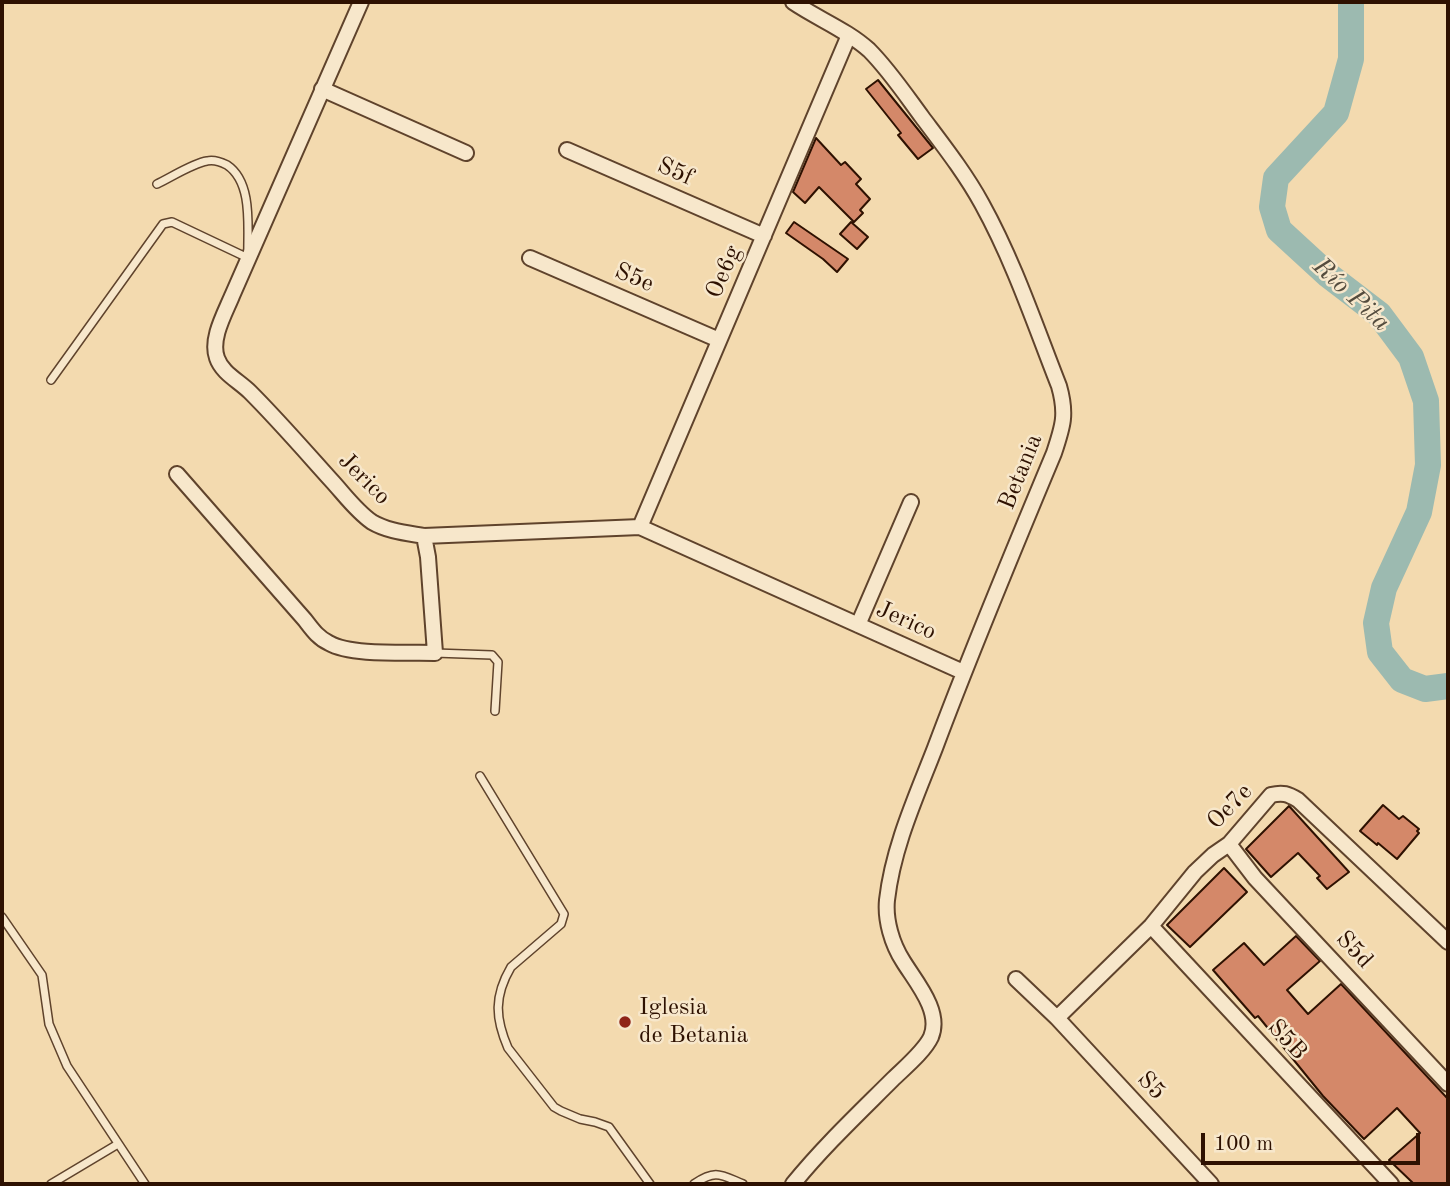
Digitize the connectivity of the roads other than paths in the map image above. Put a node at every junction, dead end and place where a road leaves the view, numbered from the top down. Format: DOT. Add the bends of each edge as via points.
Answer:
graph roads {
  1 [pos="362,2"];
  2 [pos="793,2"];
  3 [pos="849,35"];
  4 [pos="322,89"];
  5 [pos="568,150"];
  6 [pos="466,153"];
  7 [pos="157,184"];
  8 [pos="764,236"];
  9 [pos="248,258"];
  10 [pos="530,258"];
  11 [pos="719,340"];
  12 [pos="51,380"];
  13 [pos="177,474"];
  14 [pos="911,502"];
  15 [pos="640,527"];
  16 [pos="424,536"];
  17 [pos="858,625"];
  18 [pos="435,653"];
  19 [pos="963,672"];
  20 [pos="495,711"];
  21 [pos="480,776"];
  22 [pos="1229,844"];
  23 [pos="2,917"];
  24 [pos="1151,926"];
  25 [pos="1448,942"];
  26 [pos="1016,979"];
  27 [pos="1057,1018"];
  28 [pos="1448,1084"];
  29 [pos="118,1144"];
  30 [pos="51,1184"];
  31 [pos="145,1184"];
  32 [pos="650,1184"];
  33 [pos="694,1184"];
  34 [pos="744,1184"];
  35 [pos="793,1184"];
  36 [pos="1211,1184"];
  37 [pos="1391,1184"];
  1 -- 4 [label="street, Jerico"];
  2 -- 3 [label="street, Betania"];
  3 -- 8 [label="street, Oe6g"];
  3 -- 19 [label="street, Betania" via="886,70 982,204 1018,281 1064,402 1063,426 1054,453"];
  4 -- 6 [label="street"];
  4 -- 9 [label="street, Jerico"];
  5 -- 8 [label="street, S5f"];
  7 -- 9 [label="lane" via="205,161 216,160 233,170 245,187"];
  8 -- 11 [label="street, Oe6g"];
  9 -- 12 [label="lane" via="172,222 163,224"];
  9 -- 16 [label="street, Jerico" via="217,334 220,365 365,517"];
  10 -- 11 [label="street, S5e"];
  11 -- 15 [label="street, Oe6g"];
  13 -- 18 [label="street" via="329,644 346,650"];
  14 -- 17 [label="street"];
  15 -- 16 [label="street, Jerico"];
  15 -- 17 [label="street, Jerico"];
  16 -- 18 [label="street"];
  17 -- 19 [label="street, Jerico"];
  18 -- 20 [label="lane" via="492,655 498,662"];
  19 -- 35 [label="street, Betania" via="905,828 887,903 894,944 921,987 933,1020 931,1037"];
  21 -- 32 [label="lane" via="564,914 561,924 511,967 500,989 502,1034 554,1107 609,1127"];
  22 -- 24 [label="street, Oe7e" via="1195,872"];
  22 -- 25 [label="street, Oe7e" via="1271,795 1288,794"];
  22 -- 28 [label="street, S5d" via="1255,878"];
  23 -- 29 [label="lane" via="42,975 48,1024 67,1066"];
  24 -- 27 [label="street, Oe7e"];
  24 -- 37 [label="street, S5B"];
  26 -- 27 [label="street, S5"];
  27 -- 36 [label="street, S5"];
  29 -- 30 [label="lane"];
  29 -- 31 [label="lane"];
  33 -- 34 [label="lane" via="713,1174"];
}
